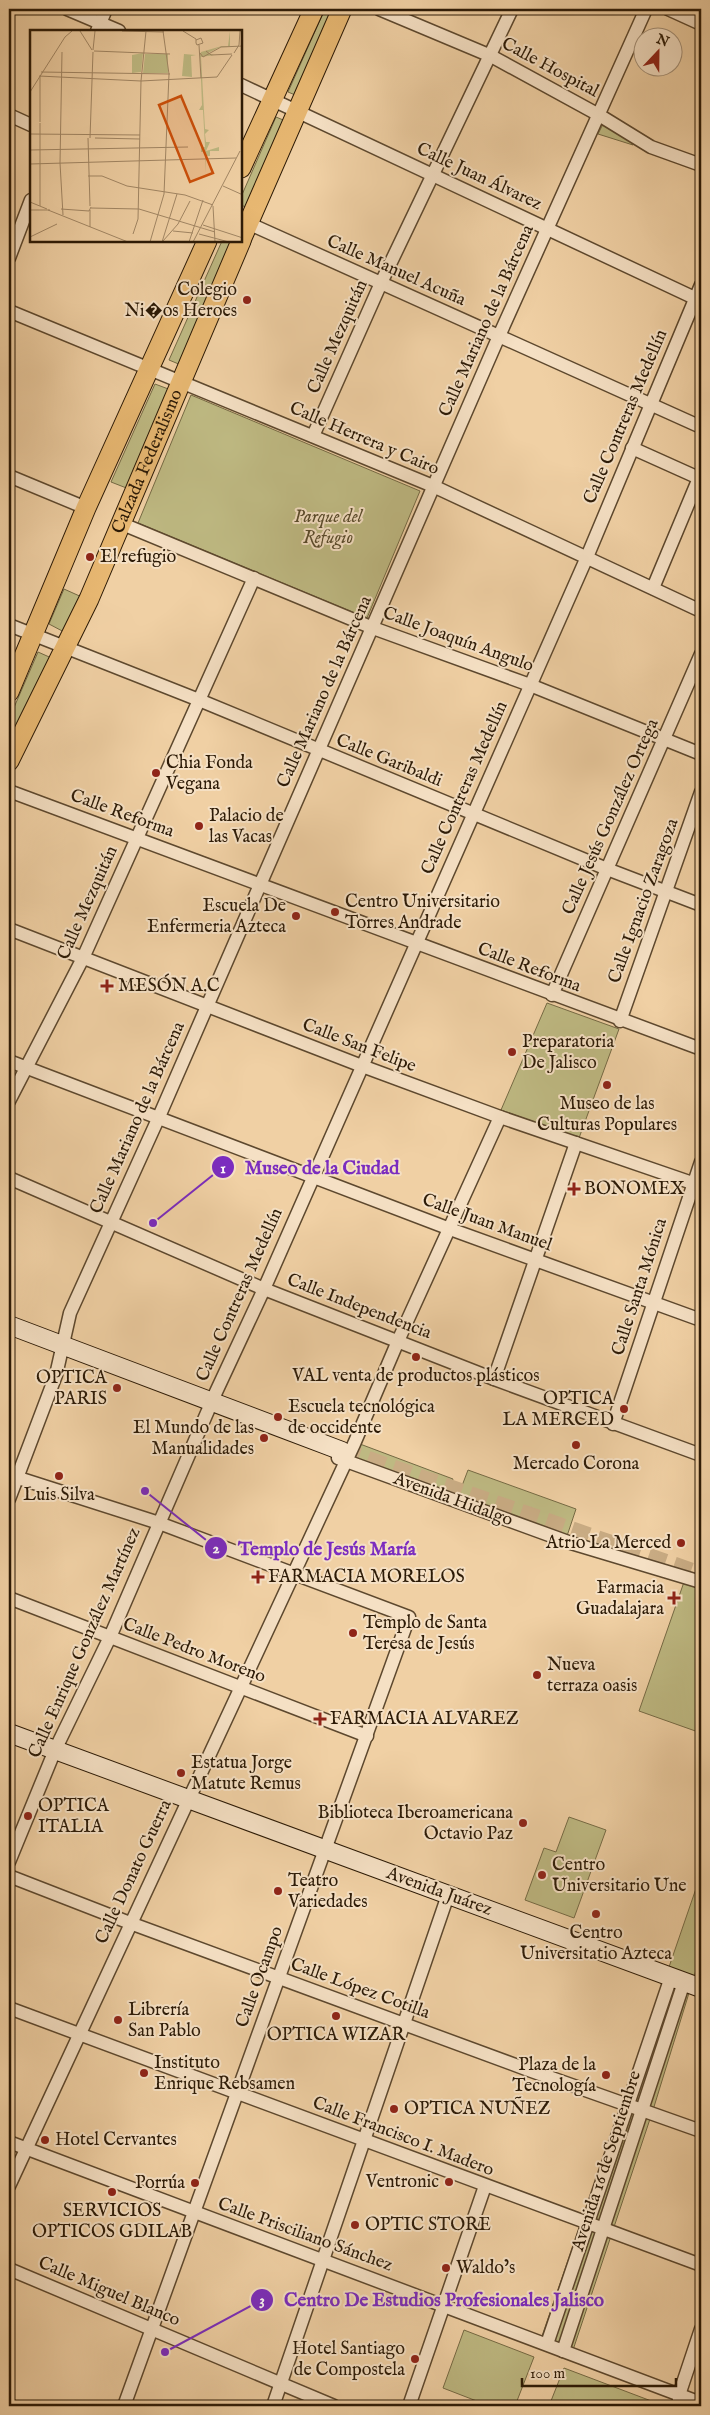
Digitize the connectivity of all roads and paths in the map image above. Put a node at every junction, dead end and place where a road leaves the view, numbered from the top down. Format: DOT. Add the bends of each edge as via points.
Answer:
graph roads {
  1 [pos="67,9"];
  2 [pos="106,9"];
  3 [pos="314,9"];
  4 [pos="342,9"];
  5 [pos="378,9"];
  6 [pos="512,9"];
  7 [pos="646,9"];
  8 [pos="668,9"];
  9 [pos="701,24"];
  10 [pos="99,27"];
  11 [pos="113,30"];
  12 [pos="491,56"];
  13 [pos="242,86"];
  14 [pos="273,100"];
  15 [pos="297,110"];
  16 [pos="9,115"];
  17 [pos="599,115"];
  18 [pos="30,125"];
  19 [pos="701,165"];
  20 [pos="242,166"];
  21 [pos="434,174"];
  22 [pos="30,203"];
  23 [pos="547,228"];
  24 [pos="243,231"];
  25 [pos="207,242"];
  26 [pos="238,242"];
  27 [pos="9,258"];
  28 [pos="381,283"];
  29 [pos="701,286"];
  30 [pos="698,300"];
  31 [pos="9,311"];
  32 [pos="499,336"];
  33 [pos="150,369"];
  34 [pos="180,382"];
  35 [pos="650,404"];
  36 [pos="701,426"];
  37 [pos="313,436"];
  38 [pos="632,448"];
  39 [pos="9,476"];
  40 [pos="700,478"];
  41 [pos="433,486"];
  42 [pos="86,508"];
  43 [pos="120,523"];
  44 [pos="586,557"];
  45 [pos="254,578"];
  46 [pos="653,588"];
  47 [pos="701,611"];
  48 [pos="9,625"];
  49 [pos="373,628"];
  50 [pos="33,635"];
  51 [pos="66,648"];
  52 [pos="701,654"];
  53 [pos="530,685"];
  54 [pos="9,692"];
  55 [pos="199,700"];
  56 [pos="664,739"];
  57 [pos="318,751"];
  58 [pos="701,754"];
  59 [pos="9,761"];
  60 [pos="9,791"];
  61 [pos="701,792"];
  62 [pos="473,813"];
  63 [pos="137,838"];
  64 [pos="606,869"];
  65 [pos="259,885"];
  66 [pos="666,892"];
  67 [pos="701,905"];
  68 [pos="9,929"];
  69 [pos="416,944"];
  70 [pos="83,958"];
  71 [pos="552,995"];
  72 [pos="206,1006"];
  73 [pos="620,1021"];
  74 [pos="701,1050"];
  75 [pos="9,1060"];
  76 [pos="362,1066"];
  77 [pos="28,1068"];
  78 [pos="9,1101"];
  79 [pos="500,1117"];
  80 [pos="158,1119"];
  81 [pos="576,1143"];
  82 [pos="701,1162"];
  83 [pos="312,1176"];
  84 [pos="9,1178"];
  85 [pos="697,1185"];
  86 [pos="112,1223"];
  87 [pos="450,1229"];
  88 [pos="535,1260"];
  89 [pos="264,1289"];
  90 [pos="654,1303"];
  91 [pos="701,1320"];
  92 [pos="9,1325"];
  93 [pos="398,1341"];
  94 [pos="62,1344"];
  95 [pos="494,1379"];
  96 [pos="211,1402"];
  97 [pos="613,1424"];
  98 [pos="701,1455"];
  99 [pos="344,1456"];
  100 [pos="13,1477"];
  101 [pos="9,1499"];
  102 [pos="159,1522"];
  103 [pos="294,1574"];
  104 [pos="701,1582"];
  105 [pos="9,1598"];
  106 [pos="110,1637"];
  107 [pos="240,1687"];
  108 [pos="9,1733"];
  109 [pos="367,1736"];
  110 [pos="55,1750"];
  111 [pos="188,1799"];
  112 [pos="326,1850"];
  113 [pos="9,1862"];
  114 [pos="9,1876"];
  115 [pos="448,1895"];
  116 [pos="130,1924"];
  117 [pos="278,1977"];
  118 [pos="677,1979"];
  119 [pos="701,1988"];
  120 [pos="9,2008"];
  121 [pos="404,2024"];
  122 [pos="79,2033"];
  123 [pos="237,2094"];
  124 [pos="628,2104"];
  125 [pos="642,2109"];
  126 [pos="701,2131"];
  127 [pos="364,2141"];
  128 [pos="9,2142"];
  129 [pos="26,2148"];
  130 [pos="9,2186"];
  131 [pos="485,2186"];
  132 [pos="195,2212"];
  133 [pos="587,2223"];
  134 [pos="603,2229"];
  135 [pos="323,2260"];
  136 [pos="701,2265"];
  137 [pos="9,2269"];
  138 [pos="446,2306"];
  139 [pos="152,2328"];
  140 [pos="701,2328"];
  141 [pos="547,2344"];
  142 [pos="563,2350"];
  143 [pos="281,2384"];
  144 [pos="679,2400"];
  145 [pos="701,2404"];
  146 [pos="124,2406"];
  147 [pos="273,2406"];
  148 [pos="334,2406"];
  149 [pos="409,2406"];
  1 -- 10 [label="street"];
  2 -- 10 [label="street"];
  3 -- 14 [label="main road"];
  4 -- 15 [label="main road, Calzada Federalismo"];
  5 -- 12 [label="street, Calle Hospital"];
  6 -- 12 [label="street, Calle Mezquitán"];
  7 -- 17 [label="street, Calle Mariano de la Bárcena"];
  8 -- 9 [label="street"];
  10 -- 11 [label="street"];
  12 -- 17 [label="street, Calle Hospital"];
  12 -- 21 [label="street, Calle Mezquitán"];
  13 -- 14 [label="street, Calle Juan Álvarez"];
  14 -- 15 [label="street, Calle Juan Álvarez"];
  14 -- 20 [label="main road"];
  15 -- 21 [label="street, Calle Juan Álvarez"];
  15 -- 24 [label="main road, Calzada Federalismo"];
  16 -- 18 [label="street"];
  17 -- 19 [label="street, Calle Hospital" via="651,147"];
  17 -- 23 [label="street, Calle Mariano de la Bárcena"];
  21 -- 23 [label="street, Calle Juan Álvarez"];
  21 -- 28 [label="street, Calle Mezquitán"];
  22 -- 27 [label="street"];
  23 -- 30 [label="street, Calle Juan Álvarez"];
  23 -- 32 [label="street, Calle Mariano de la Bárcena"];
  24 -- 28 [label="street, Calle Manuel Acuña"];
  25 -- 33 [label="main road, Calzada Federalismo"];
  26 -- 34 [label="main road, Calzada Federalismo"];
  28 -- 32 [label="street, Calle Manuel Acuña"];
  28 -- 37 [label="street, Calle Mezquitán"];
  29 -- 30 [label="street, Calle Contreras Medellín"];
  30 -- 35 [label="street, Calle Contreras Medellín"];
  31 -- 33 [label="street, Calle Herrera y Cairo"];
  32 -- 35 [label="street, Calle Manuel Acuña"];
  32 -- 41 [label="street, Calle Mariano de la Bárcena"];
  33 -- 34 [label="street, Calle Herrera y Cairo"];
  33 -- 42 [label="main road, Calzada Federalismo"];
  34 -- 37 [label="street, Calle Herrera y Cairo"];
  34 -- 43 [label="main road, Calzada Federalismo"];
  35 -- 36 [label="street, Calle Manuel Acuña"];
  35 -- 38 [label="street, Calle Contreras Medellín"];
  37 -- 41 [label="street, Calle Herrera y Cairo"];
  38 -- 40 [label="street"];
  38 -- 44 [label="street, Calle Contreras Medellín"];
  39 -- 42 [label="street"];
  40 -- 46 [label="street"];
  41 -- 44 [label="street, Calle Herrera y Cairo"];
  41 -- 49 [label="street, Calle Mariano de la Bárcena"];
  42 -- 50 [label="main road, Calzada Federalismo"];
  43 -- 45 [label="street, Calle Joaquín Angulo"];
  43 -- 51 [label="main road, Calzada Federalismo"];
  44 -- 46 [label="street, Calle Herrera y Cairo"];
  44 -- 53 [label="street, Calle Contreras Medellín"];
  45 -- 49 [label="street, Calle Joaquín Angulo"];
  45 -- 55 [label="street, Calle Mezquitán"];
  46 -- 47 [label="street, Calle Herrera y Cairo"];
  48 -- 50 [label="street, Calle Garibaldi"];
  49 -- 53 [label="street, Calle Joaquín Angulo"];
  49 -- 57 [label="street, Calle Mariano de la Bárcena"];
  50 -- 51 [label="street, Calle Garibaldi"];
  50 -- 54 [label="main road, Calzada Federalismo"];
  51 -- 55 [label="street, Calle Garibaldi"];
  51 -- 59 [label="main road, Calzada Federalismo"];
  52 -- 56 [label="street, Calle Jesús González Ortega"];
  53 -- 56 [label="street, Calle Joaquín Angulo"];
  53 -- 62 [label="street, Calle Contreras Medellín"];
  55 -- 57 [label="street, Calle Garibaldi"];
  55 -- 63 [label="street, Calle Mezquitán"];
  56 -- 58 [label="street, Calle Joaquín Angulo"];
  56 -- 64 [label="street, Calle Jesús González Ortega"];
  57 -- 62 [label="street, Calle Garibaldi"];
  57 -- 65 [label="street, Calle Mariano de la Bárcena"];
  60 -- 63 [label="street, Calle Reforma"];
  61 -- 66 [label="street, Calle Ignacio Zaragoza"];
  62 -- 64 [label="street, Calle Garibaldi"];
  62 -- 69 [label="street, Calle Contreras Medellín"];
  63 -- 65 [label="street, Calle Reforma"];
  63 -- 70 [label="street, Calle Mezquitán"];
  64 -- 66 [label="street, Calle Garibaldi"];
  64 -- 71 [label="street, Calle Jesús González Ortega"];
  65 -- 69 [label="street, Calle Reforma"];
  65 -- 72 [label="street, Calle Mariano de la Bárcena"];
  66 -- 67 [label="street, Calle Garibaldi"];
  66 -- 73 [label="street, Calle Ignacio Zaragoza"];
  68 -- 70 [label="street, Calle San Felipe"];
  69 -- 71 [label="street, Calle Reforma"];
  69 -- 76 [label="street, Calle Contreras Medellín"];
  70 -- 72 [label="street, Calle San Felipe"];
  70 -- 77 [label="street, Calle Mezquitán"];
  71 -- 73 [label="street, Calle Reforma"];
  72 -- 76 [label="street, Calle San Felipe"];
  72 -- 80 [label="street, Calle Mariano de la Bárcena"];
  73 -- 74 [label="street, Calle Reforma"];
  75 -- 77 [label="street, Calle Juan Manuel"];
  76 -- 79 [label="street, Calle San Felipe"];
  76 -- 83 [label="street, Calle Contreras Medellín"];
  77 -- 78 [label="street, Calle Mezquitán"];
  77 -- 80 [label="street, Calle Juan Manuel"];
  79 -- 81 [label="street, Calle San Felipe"];
  79 -- 87 [label="street"];
  80 -- 83 [label="street, Calle Juan Manuel"];
  80 -- 86 [label="street, Calle Mariano de la Bárcena"];
  81 -- 85 [label="street, Calle San Felipe"];
  81 -- 88 [label="street"];
  82 -- 85 [label="street, Calle Santa Mónica"];
  83 -- 87 [label="street, Calle Juan Manuel"];
  83 -- 89 [label="street, Calle Contreras Medellín"];
  84 -- 86 [label="street, Calle Independencia"];
  85 -- 90 [label="street, Calle Santa Mónica"];
  86 -- 89 [label="street, Calle Independencia"];
  86 -- 94 [label="street, Calle Mariano de la Bárcena" via="70,1313"];
  87 -- 88 [label="street, Calle Juan Manuel"];
  87 -- 93 [label="street"];
  88 -- 90 [label="street, Calle Juan Manuel"];
  88 -- 95 [label="street"];
  89 -- 93 [label="street, Calle Independencia"];
  89 -- 96 [label="street, Calle Contreras Medellín"];
  90 -- 91 [label="street, Calle Juan Manuel"];
  90 -- 97 [label="street, Calle Santa Mónica"];
  92 -- 94 [label="main road, Avenida Hidalgo"];
  93 -- 95 [label="street, Calle Independencia"];
  93 -- 99 [label="street"];
  94 -- 96 [label="main road, Avenida Hidalgo"];
  94 -- 100 [label="street, Calle Mariano de la Bárcena" via="56,1375"];
  95 -- 97 [label="street, Calle Independencia"];
  96 -- 99 [label="main road, Avenida Hidalgo"];
  96 -- 102 [label="street, Calle Contreras Medellín"];
  97 -- 98 [label="street, Calle Independencia"];
  99 -- 103 [label="street"];
  99 -- 104 [label="street, Avenida Hidalgo" via="571,1543"];
  100 -- 101 [label="street, Calle Mariano de la Bárcena"];
  100 -- 102 [label="street"];
  102 -- 103 [label="street"];
  102 -- 106 [label="street, Calle Enrique González Martínez"];
  103 -- 107 [label="street, Calle Donato Guerra"];
  103 -- 109 [label="street, Calle Ocampo" via="410,1617"];
  105 -- 106 [label="street, Calle Pedro Moreno"];
  106 -- 107 [label="street, Calle Pedro Moreno"];
  106 -- 110 [label="street, Calle Enrique González Martínez"];
  107 -- 109 [label="street, Calle Pedro Moreno"];
  107 -- 111 [label="street, Calle Donato Guerra"];
  108 -- 110 [label="main road, Avenida Juárez"];
  109 -- 112 [label="street, Calle Ocampo"];
  110 -- 111 [label="main road, Avenida Juárez"];
  110 -- 113 [label="street, Calle Enrique González Martínez"];
  111 -- 112 [label="main road, Avenida Juárez"];
  111 -- 116 [label="street, Calle Donato Guerra"];
  112 -- 115 [label="main road, Avenida Juárez"];
  112 -- 117 [label="street, Calle Ocampo"];
  114 -- 116 [label="street, Calle López Cotilla"];
  115 -- 118 [label="main road, Avenida Juárez"];
  115 -- 121 [label="street"];
  116 -- 117 [label="street, Calle López Cotilla"];
  116 -- 122 [label="street, Calle Donato Guerra"];
  117 -- 121 [label="street, Calle López Cotilla"];
  117 -- 123 [label="street, Calle Ocampo"];
  118 -- 119 [label="main road, Avenida Juárez"];
  118 -- 124 [label="street, Avenida 16 de Septiembre"];
  118 -- 125 [label="street, Avenida 16 de Septiembre"];
  120 -- 122 [label="street, Calle Francisco I. Madero"];
  121 -- 124 [label="street, Calle López Cotilla"];
  121 -- 127 [label="street"];
  122 -- 123 [label="street, Calle Francisco I. Madero"];
  122 -- 129 [label="street, Calle Donato Guerra"];
  123 -- 127 [label="street, Calle Francisco I. Madero"];
  123 -- 132 [label="street, Calle Ocampo"];
  124 -- 125 [label="street, Calle López Cotilla"];
  124 -- 133 [label="street, Avenida 16 de Septiembre"];
  125 -- 126 [label="street, Calle López Cotilla"];
  125 -- 134 [label="street, Avenida 16 de Septiembre"];
  127 -- 131 [label="street, Calle Francisco I. Madero"];
  127 -- 135 [label="street"];
  128 -- 129 [label="street, Calle Prisciliano Sánchez"];
  129 -- 130 [label="street, Calle Donato Guerra"];
  129 -- 132 [label="street, Calle Prisciliano Sánchez"];
  131 -- 133 [label="street, Calle Francisco I. Madero"];
  131 -- 138 [label="street"];
  132 -- 135 [label="street, Calle Prisciliano Sánchez"];
  132 -- 139 [label="street, Calle Ocampo"];
  133 -- 134 [label="street, Calle Francisco I. Madero"];
  133 -- 141 [label="street, Avenida 16 de Septiembre"];
  134 -- 136 [label="street, Calle Francisco I. Madero"];
  134 -- 142 [label="street, Avenida 16 de Septiembre"];
  135 -- 138 [label="street, Calle Prisciliano Sánchez"];
  135 -- 143 [label="street"];
  137 -- 139 [label="street, Calle Miguel Blanco"];
  138 -- 141 [label="street, Calle Prisciliano Sánchez"];
  138 -- 149 [label="street"];
  139 -- 143 [label="street, Calle Miguel Blanco"];
  139 -- 146 [label="street, Calle Ocampo"];
  140 -- 144 [label="street"];
  141 -- 142 [label="street, Calle Prisciliano Sánchez"];
  142 -- 144 [label="street, Calle Prisciliano Sánchez"];
  143 -- 147 [label="street"];
  143 -- 148 [label="street, Calle Miguel Blanco"];
  144 -- 145 [label="street, Calle Prisciliano Sánchez"];
}
